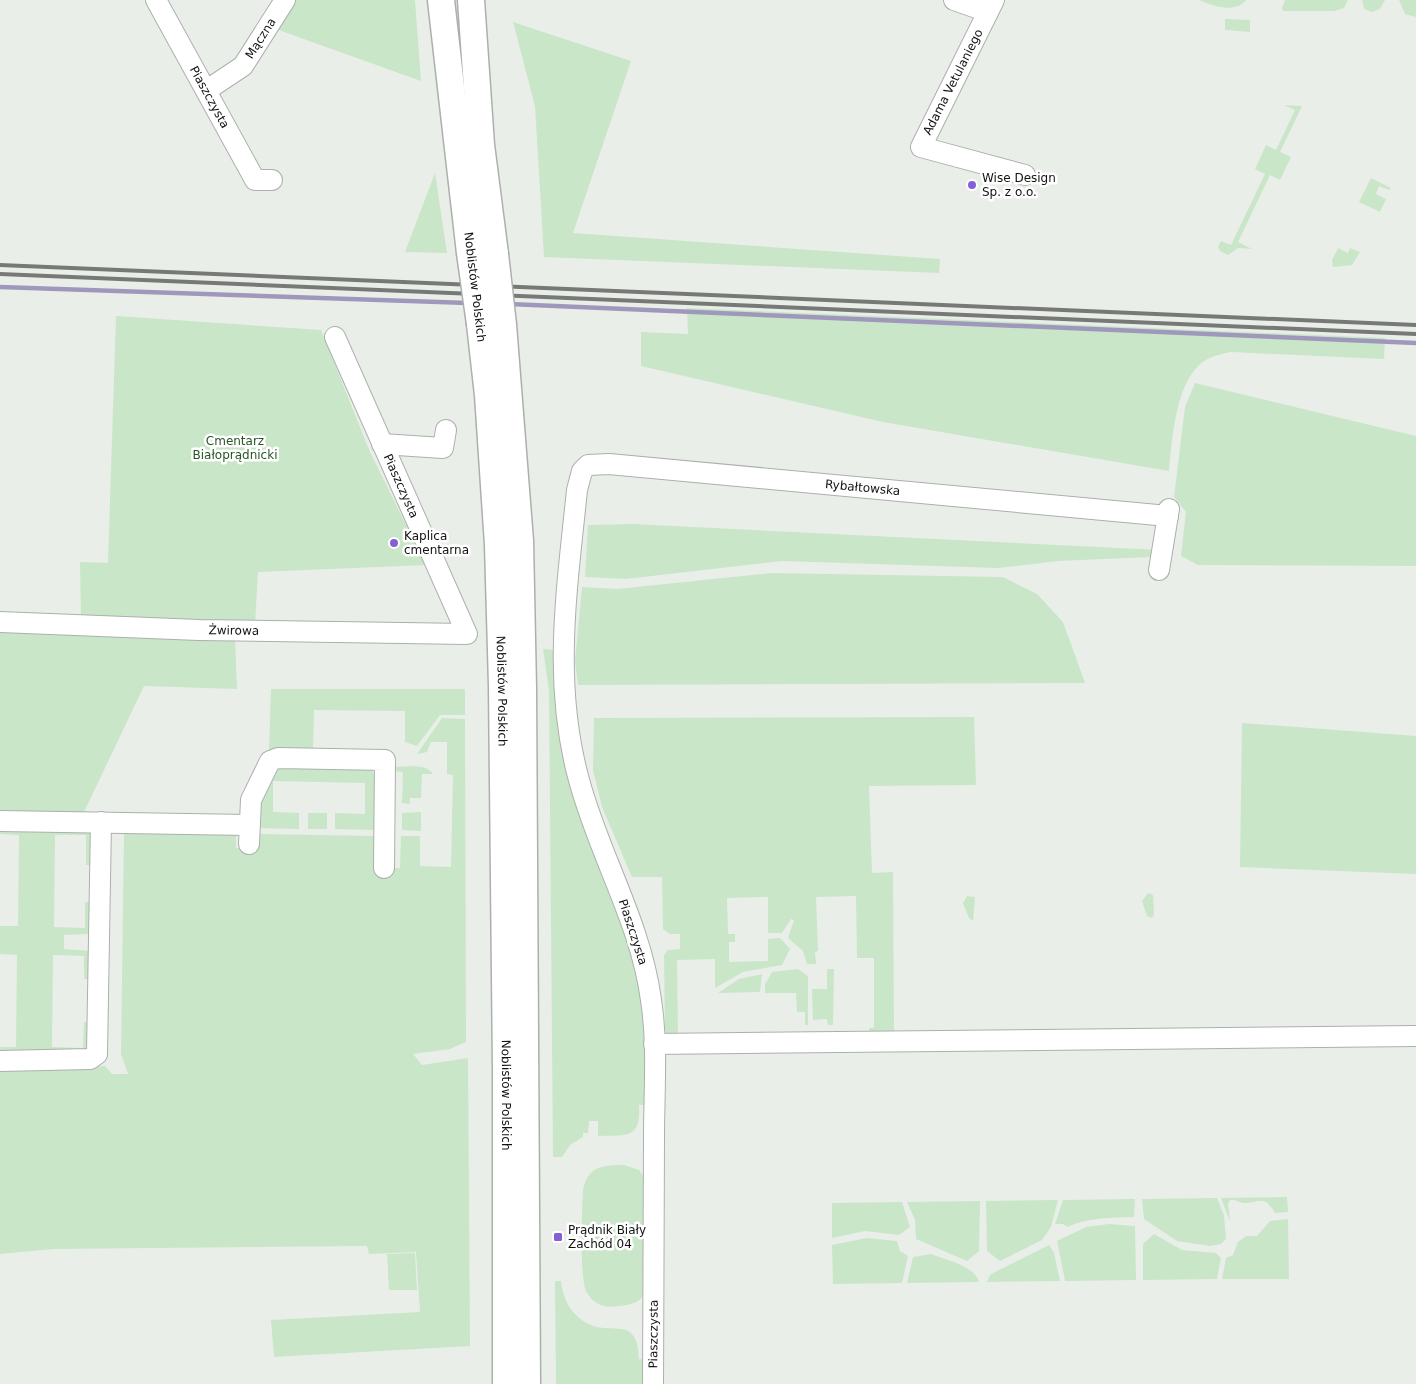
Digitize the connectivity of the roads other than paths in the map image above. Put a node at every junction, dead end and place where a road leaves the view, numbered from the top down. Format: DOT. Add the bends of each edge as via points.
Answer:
graph roads {
  1 [pos="156,0"];
  2 [pos="285,0"];
  3 [pos="442,0"];
  4 [pos="470,0"];
  5 [pos="954,0"];
  6 [pos="991,6"];
  7 [pos="207,90"];
  8 [pos="1025,175"];
  9 [pos="272,180"];
  10 [pos="483,254"];
  11 [pos="492,325"];
  12 [pos="335,337"];
  13 [pos="446,430"];
  14 [pos="382,444"];
  15 [pos="578,490"];
  16 [pos="1159,570"];
  17 [pos="0,622"];
  18 [pos="467,634"];
  19 [pos="0,821"];
  20 [pos="101,822"];
  21 [pos="384,868"];
  22 [pos="1416,1036"];
  23 [pos="654,1044"];
  24 [pos="0,1060"];
  25 [pos="506,1384"];
  26 [pos="527,1384"];
  27 [pos="653,1384"];
  1 -- 7 [label="street, Piaszczysta"];
  2 -- 7 [label="street, Mączna" via="243,66"];
  3 -- 10 [label="main road, Noblistów Polskich" via="446,56"];
  4 -- 10 [label="main road, Noblistów Polskich" via="481,145"];
  5 -- 6 [label="street"];
  6 -- 8 [label="street, Adama Vetulaniego" via="921,147"];
  7 -- 9 [label="street, Piaszczysta" via="256,180"];
  10 -- 11 [label="main road, Noblistów Polskich, bridge"];
  11 -- 25 [label="main road, Noblistów Polskich" via="488,395 498,545 502,686"];
  11 -- 26 [label="main road, Noblistów Polskich" via="520,541 524,689"];
  12 -- 14 [label="street, Piaszczysta"];
  13 -- 14 [label="street" via="443,448"];
  14 -- 18 [label="street, Piaszczysta"];
  15 -- 16 [label="street, Rybałtowska" via="583,469 598,463 1168,512"];
  15 -- 23 [label="street, Piaszczysta" via="562,641 563,690 581,788 640,945 652,1003"];
  17 -- 18 [label="street, Żwirowa" via="199,630"];
  19 -- 20 [label="street"];
  20 -- 21 [label="street" via="249,834 252,797 272,759 385,760"];
  20 -- 24 [label="street" via="97,1054 90,1058"];
  22 -- 23 [label="street"];
  23 -- 27 [label="street, Piaszczysta"];
}
